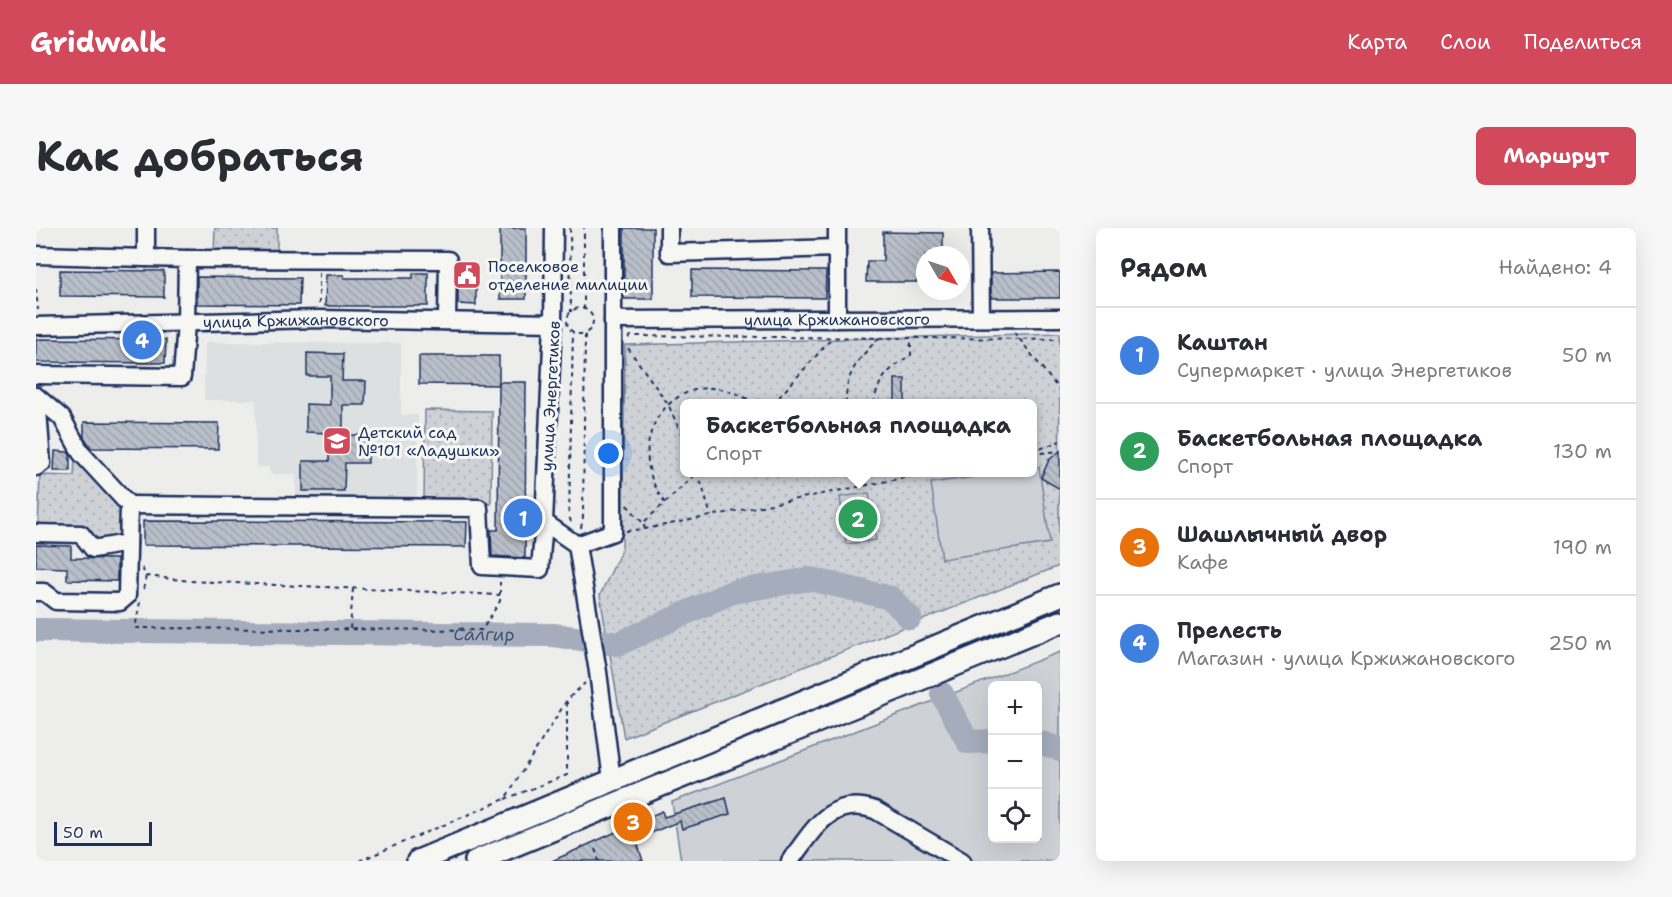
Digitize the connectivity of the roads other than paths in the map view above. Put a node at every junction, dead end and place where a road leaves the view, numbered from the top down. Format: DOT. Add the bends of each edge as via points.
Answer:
graph roads {
  1 [pos="146,228"];
  2 [pos="554,228"];
  3 [pos="613,228"];
  4 [pos="669,228"];
  5 [pos="837,228"];
  6 [pos="980,228"];
  7 [pos="837,248"];
  8 [pos="36,255"];
  9 [pos="147,258"];
  10 [pos="187,260"];
  11 [pos="981,317"];
  12 [pos="1060,318"];
  13 [pos="837,319"];
  14 [pos="613,320"];
  15 [pos="447,321"];
  16 [pos="186,323"];
  17 [pos="554,323"];
  18 [pos="38,326"];
  19 [pos="36,375"];
  20 [pos="36,397"];
  21 [pos="36,467"];
  22 [pos="129,505"];
  23 [pos="544,522"];
  24 [pos="36,533"];
  25 [pos="128,543"];
  26 [pos="577,545"];
  27 [pos="1060,586"];
  28 [pos="36,592"];
  29 [pos="1060,595"];
  30 [pos="1031,607"];
  31 [pos="1060,622"];
  32 [pos="612,780"];
  33 [pos="517,844"];
  34 [pos="958,860"];
  35 [pos="418,861"];
  36 [pos="476,861"];
  37 [pos="496,861"];
  38 [pos="790,861"];
  1 -- 9 [label="street"];
  2 -- 17 [label="street, улица Энергетиков"];
  3 -- 14 [label="street"];
  4 -- 7 [label="street" via="669,253"];
  5 -- 7 [label="street"];
  6 -- 11 [label="street"];
  7 -- 13 [label="street"];
  8 -- 9 [label="street"];
  9 -- 10 [label="street"];
  10 -- 15 [label="street" via="448,261"];
  10 -- 16 [label="street"];
  11 -- 12 [label="street, улица Кржижановского"];
  11 -- 13 [label="street, улица Кржижановского"];
  13 -- 14 [label="street, улица Кржижановского"];
  14 -- 26 [label="street" via="613,532"];
  15 -- 16 [label="street, улица Кржижановского"];
  15 -- 17 [label="street, улица Кржижановского"];
  16 -- 18 [label="street, улица Кржижановского"];
  16 -- 19 [label="street" via="182,377"];
  17 -- 23 [label="street, улица Энергетиков"];
  20 -- 21 [label="street" via="42,463"];
  20 -- 22 [label="street" via="62,418 81,453"];
  22 -- 23 [label="street, улица Энергетиков" via="479,508 482,566 540,569"];
  22 -- 25 [label="street"];
  23 -- 26 [label="street"];
  24 -- 25 [label="street" via="81,534 93,549"];
  25 -- 28 [label="street" via="127,596 120,602 56,601 44,592"];
  26 -- 32 [label="street"];
  27 -- 30 [label="main road"];
  29 -- 30 [label="main road"];
  30 -- 32 [label="main road"];
  31 -- 33 [label="main road"];
  32 -- 35 [label="main road"];
  33 -- 36 [label="main road"];
  33 -- 37 [label="street"];
  34 -- 38 [label="street" via="860,805 822,819"];
}
